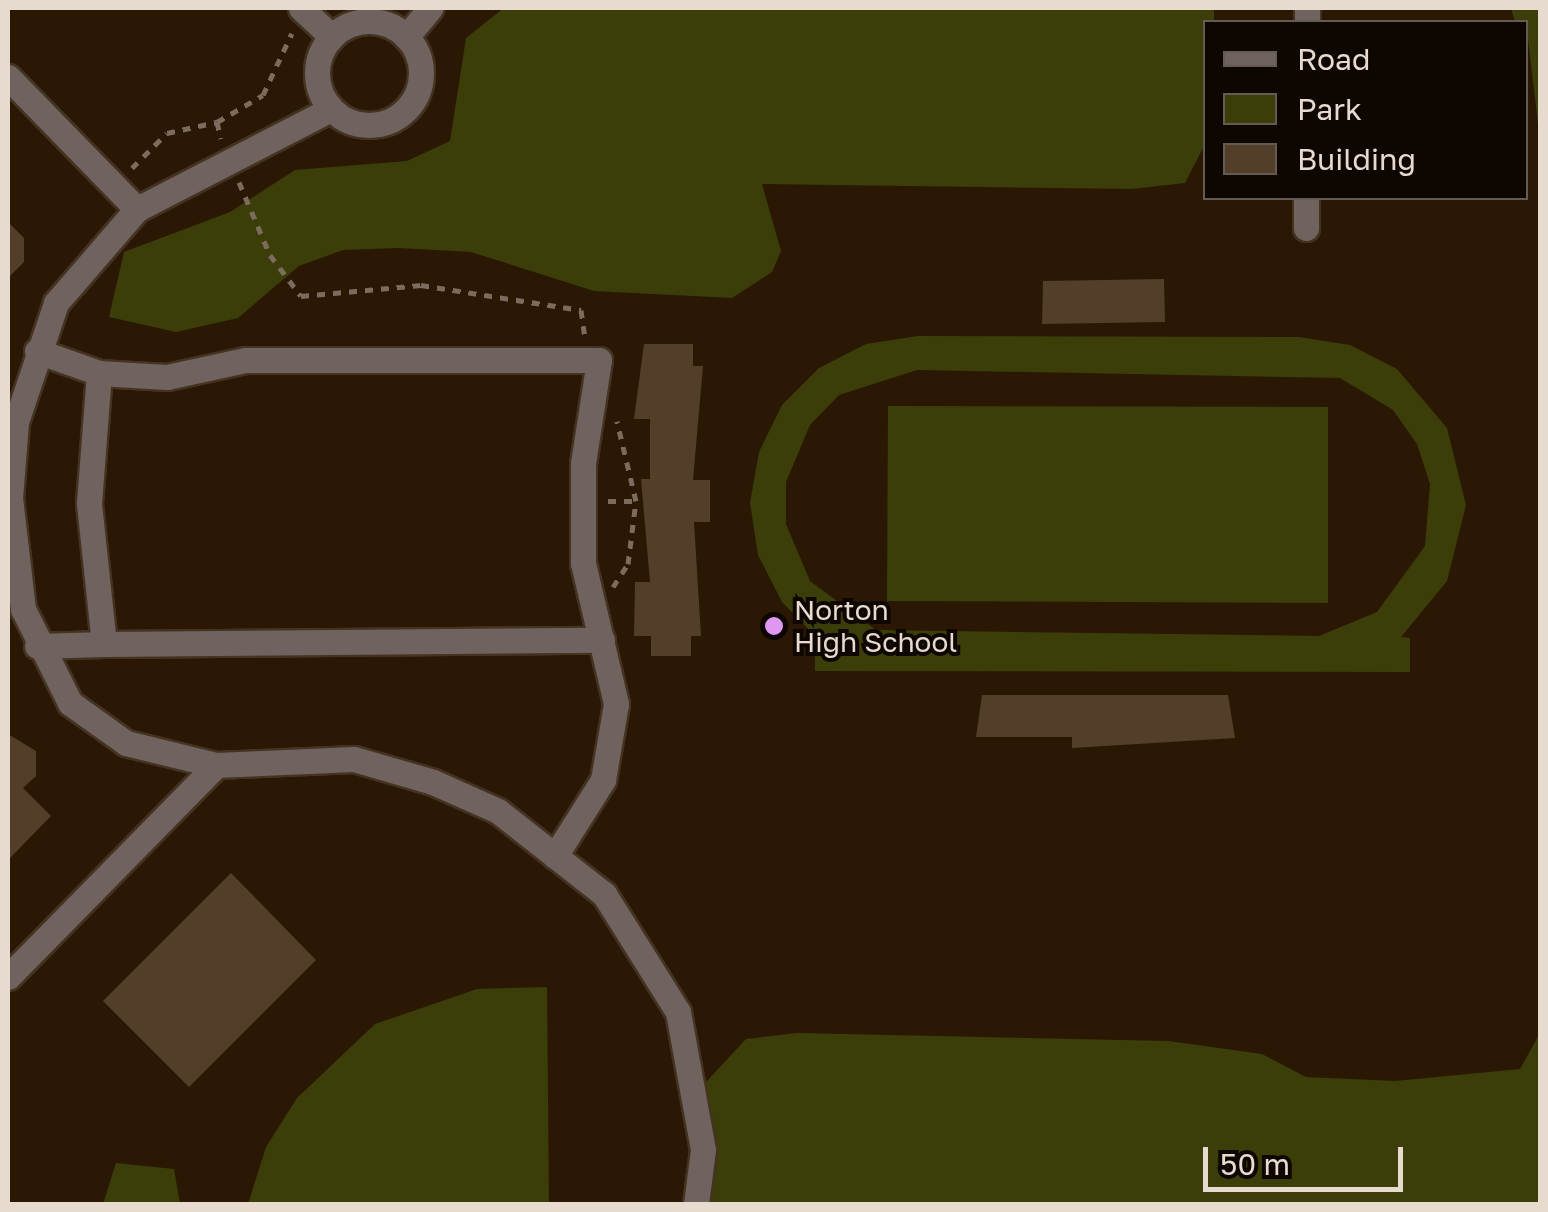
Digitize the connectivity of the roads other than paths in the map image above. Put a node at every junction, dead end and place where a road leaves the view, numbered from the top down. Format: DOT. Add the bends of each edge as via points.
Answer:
graph roads {
  1 [pos="430,8"];
  2 [pos="304,10"];
  3 [pos="332,37"];
  4 [pos="406,37"];
  5 [pos="8,76"];
  6 [pos="329,110"];
  7 [pos="1306,200"];
  8 [pos="137,209"];
  9 [pos="1306,228"];
  10 [pos="37,351"];
  11 [pos="99,373"];
  12 [pos="602,640"];
  13 [pos="104,644"];
  14 [pos="37,646"];
  15 [pos="216,765"];
  16 [pos="555,856"];
  17 [pos="8,978"];
  18 [pos="696,1204"];
  1 -- 4 [label="lane"];
  2 -- 3 [label="lane"];
  3 -- 4 [label="lane" via="369,20"];
  3 -- 6 [label="lane" via="317,74"];
  4 -- 6 [label="lane" via="420,78 406,110 375,125"];
  5 -- 8 [label="lane"];
  6 -- 8 [label="lane"];
  7 -- 9 [label="lane"];
  8 -- 10 [label="lane" via="79,266"];
  10 -- 11 [label="lane"];
  10 -- 14 [label="lane" via="16,422 10,498 14,561"];
  11 -- 12 [label="lane" via="167,377 246,360 599,360 583,463 583,562"];
  11 -- 13 [label="lane" via="89,503"];
  12 -- 13 [label="lane"];
  12 -- 16 [label="lane" via="616,704 603,780"];
  13 -- 14 [label="lane"];
  14 -- 15 [label="lane" via="70,703 100,728 153,754"];
  15 -- 16 [label="lane" via="354,759 498,811"];
  15 -- 17 [label="lane"];
  16 -- 18 [label="lane" via="604,894 678,1012 703,1150"];
}
